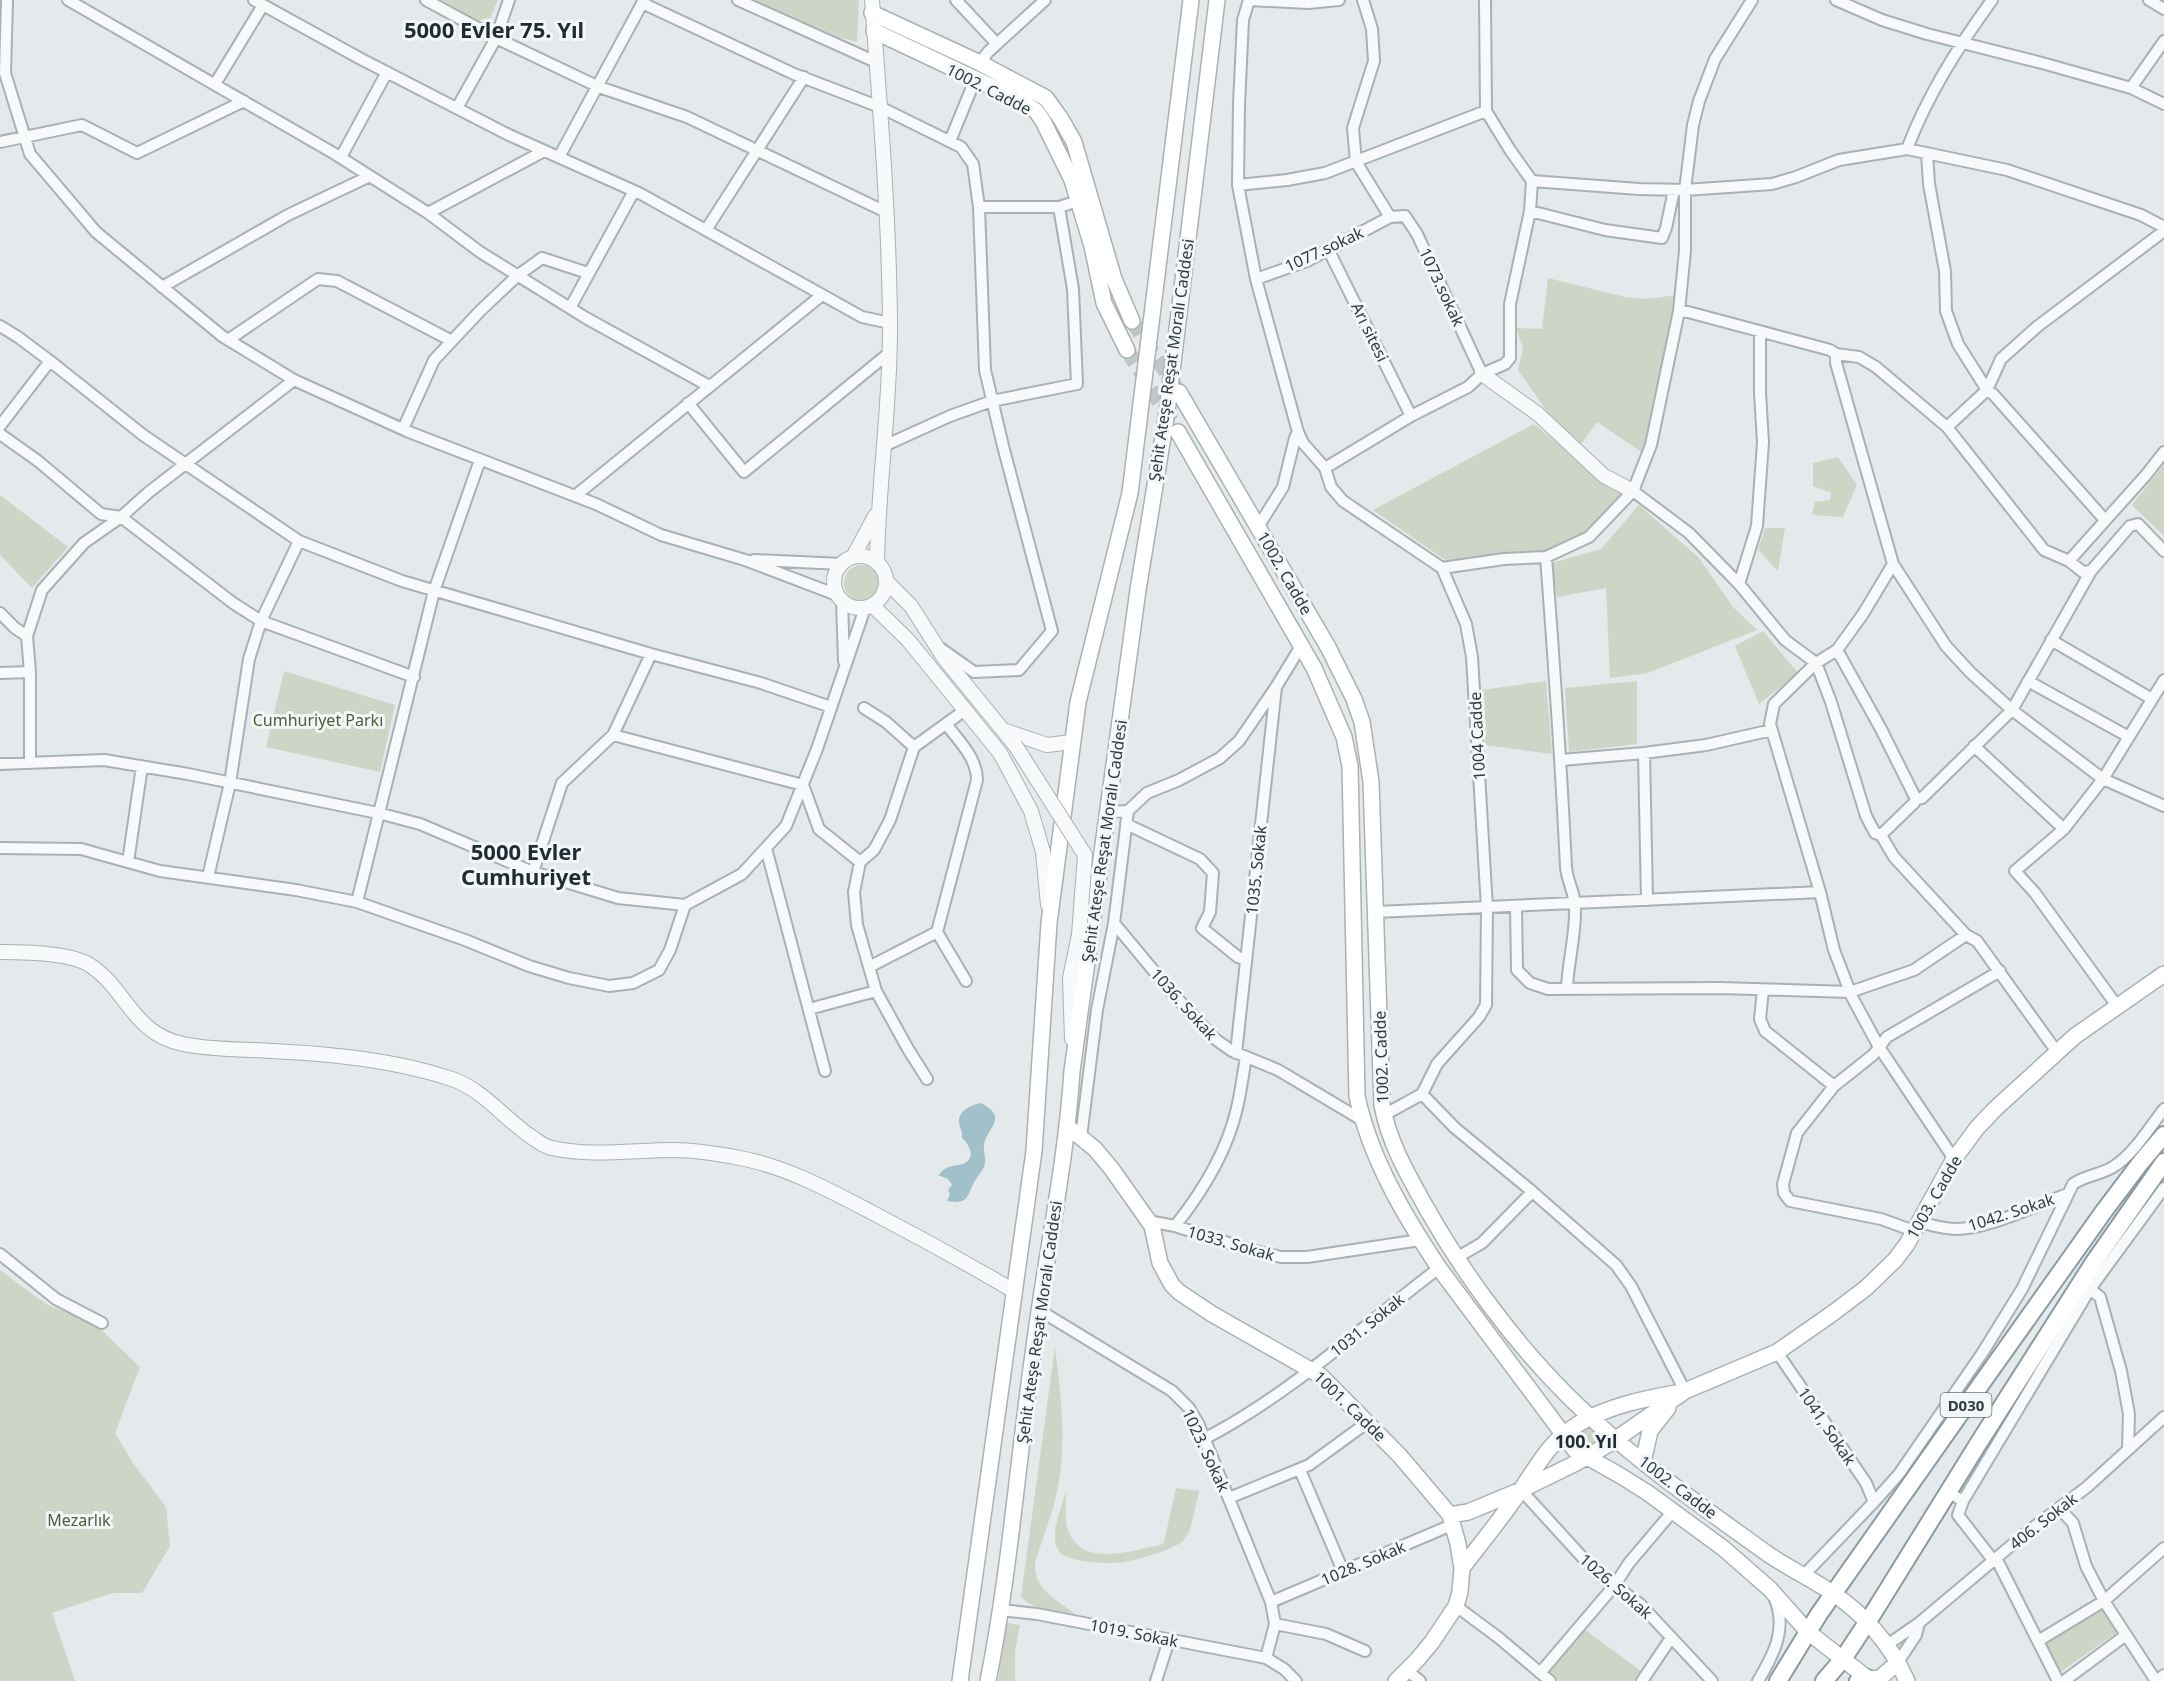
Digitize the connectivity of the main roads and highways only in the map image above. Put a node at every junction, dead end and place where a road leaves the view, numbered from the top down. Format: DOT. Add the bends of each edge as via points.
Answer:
graph roads {
  1 [pos="1191,0"];
  2 [pos="1217,0"];
  3 [pos="872,6"];
  4 [pos="874,31"];
  5 [pos="981,63"];
  6 [pos="975,80"];
  7 [pos="1084,199"];
  8 [pos="1132,321"];
  9 [pos="1127,350"];
  10 [pos="1179,392"];
  11 [pos="1178,432"];
  12 [pos="1258,527"];
  13 [pos="1239,539"];
  14 [pos="1320,634"];
  15 [pos="1301,646"];
  16 [pos="1376,912"];
  17 [pos="1353,914"];
  18 [pos="2164,974"];
  19 [pos="1384,1115"];
  20 [pos="1362,1120"];
  21 [pos="1068,1127"];
  22 [pos="2164,1136"];
  23 [pos="2164,1162"];
  24 [pos="1458,1257"];
  25 [pos="1439,1268"];
  26 [pos="1685,1391"];
  27 [pos="1591,1418"];
  28 [pos="1563,1436"];
  29 [pos="1616,1439"];
  30 [pos="1587,1457"];
  31 [pos="1643,1462"];
  32 [pos="1521,1490"];
  33 [pos="1452,1519"];
  34 [pos="1462,1568"];
  35 [pos="1834,1594"];
  36 [pos="1867,1623"];
  37 [pos="1808,1632"];
  38 [pos="1843,1659"];
  39 [pos="1898,1662"];
  40 [pos="1402,1676"];
  41 [pos="1865,1680"];
  42 [pos="960,1681"];
  43 [pos="988,1681"];
  44 [pos="1778,1681"];
  45 [pos="1824,1681"];
  46 [pos="1907,1681"];
  1 -- 42 [label="main road" via="1130,493 1078,702 1072,742 1049,923 1034,1151"];
  2 -- 21 [label="main road, Şehit Ateşe Reşat Moralı Caddesi" via="1167,412 1107,812"];
  3 -- 5 [label="main road, 1002. Cadde"];
  4 -- 6 [label="main road, 1002. Cadde"];
  5 -- 6 [label="main road"];
  5 -- 7 [label="main road, 1002. Cadde" via="1046,98 1074,142"];
  6 -- 7 [label="main road, 1002. Cadde" via="1036,111"];
  7 -- 8 [label="main road, 1002. Cadde"];
  7 -- 9 [label="main road, 1002. Cadde" via="1104,303"];
  10 -- 12 [label="main road, 1002. Cadde"];
  11 -- 13 [label="main road, 1002. Cadde"];
  12 -- 13 [label="main road"];
  12 -- 14 [label="main road, 1002. Cadde"];
  13 -- 15 [label="main road, 1002. Cadde"];
  14 -- 15 [label="main road"];
  14 -- 16 [label="main road, 1002. Cadde" via="1354,699 1365,736 1371,782"];
  15 -- 17 [label="main road, 1002. Cadde" via="1344,737 1350,766"];
  16 -- 17 [label="main road"];
  16 -- 19 [label="main road, 1002. Cadde" via="1380,1090"];
  17 -- 20 [label="main road, 1002. Cadde" via="1357,1096"];
  18 -- 26 [label="main road, 1003. Cadde" via="2057,1052 1995,1109 1954,1159 1907,1244 1881,1275 1777,1352"];
  19 -- 20 [label="main road"];
  19 -- 24 [label="main road, 1002. Cadde" via="1404,1167"];
  20 -- 25 [label="main road, 1002. Cadde" via="1385,1175"];
  21 -- 33 [label="main road, 1001. Cadde" via="1095,1149 1148,1221 1172,1285 1212,1314 1321,1376 1400,1456"];
  21 -- 43 [label="main road, Şehit Ateşe Reşat Moralı Caddesi"];
  22 -- 35 [label="highway, D030" via="2053,1282"];
  23 -- 36 [label="highway, D030"];
  24 -- 25 [label="main road"];
  24 -- 27 [label="main road, 1002. Cadde" via="1512,1332"];
  25 -- 28 [label="main road, 1002. Cadde"];
  26 -- 27 [label="main road, 1003. Cadde" via="1640,1400"];
  26 -- 29 [label="main road, 1003. Cadde"];
  26 -- 31 [label="main road" via="1650,1431"];
  27 -- 28 [label="main road, 1003. Cadde"];
  27 -- 29 [label="main road, 1002. Cadde"];
  28 -- 30 [label="main road, 1002. Cadde"];
  28 -- 32 [label="main road, 1003. Cadde" via="1538,1462"];
  29 -- 30 [label="main road, 1003. Cadde"];
  29 -- 31 [label="main road, 1002. Cadde"];
  30 -- 32 [label="main road, 1003. Cadde"];
  30 -- 37 [label="main road, 1002. Cadde" via="1672,1510 1753,1572"];
  31 -- 35 [label="main road, 1002. Cadde" via="1767,1553"];
  32 -- 33 [label="main road"];
  32 -- 34 [label="main road, 1003. Cadde"];
  33 -- 34 [label="main road, 1001. Cadde"];
  34 -- 40 [label="main road, 1001. Cadde" via="1456,1606"];
  35 -- 36 [label="main road, 1002. Cadde"];
  35 -- 37 [label="highway, D030"];
  36 -- 38 [label="highway, D030"];
  36 -- 39 [label="main road, 1002. Cadde"];
  37 -- 38 [label="main road, 1002. Cadde"];
  37 -- 44 [label="highway, D030"];
  38 -- 41 [label="main road, 1002. Cadde"];
  38 -- 45 [label="highway, D030"];
  39 -- 41 [label="main road" via="1879,1679"];
  39 -- 46 [label="main road, 1002. Cadde"];
}
